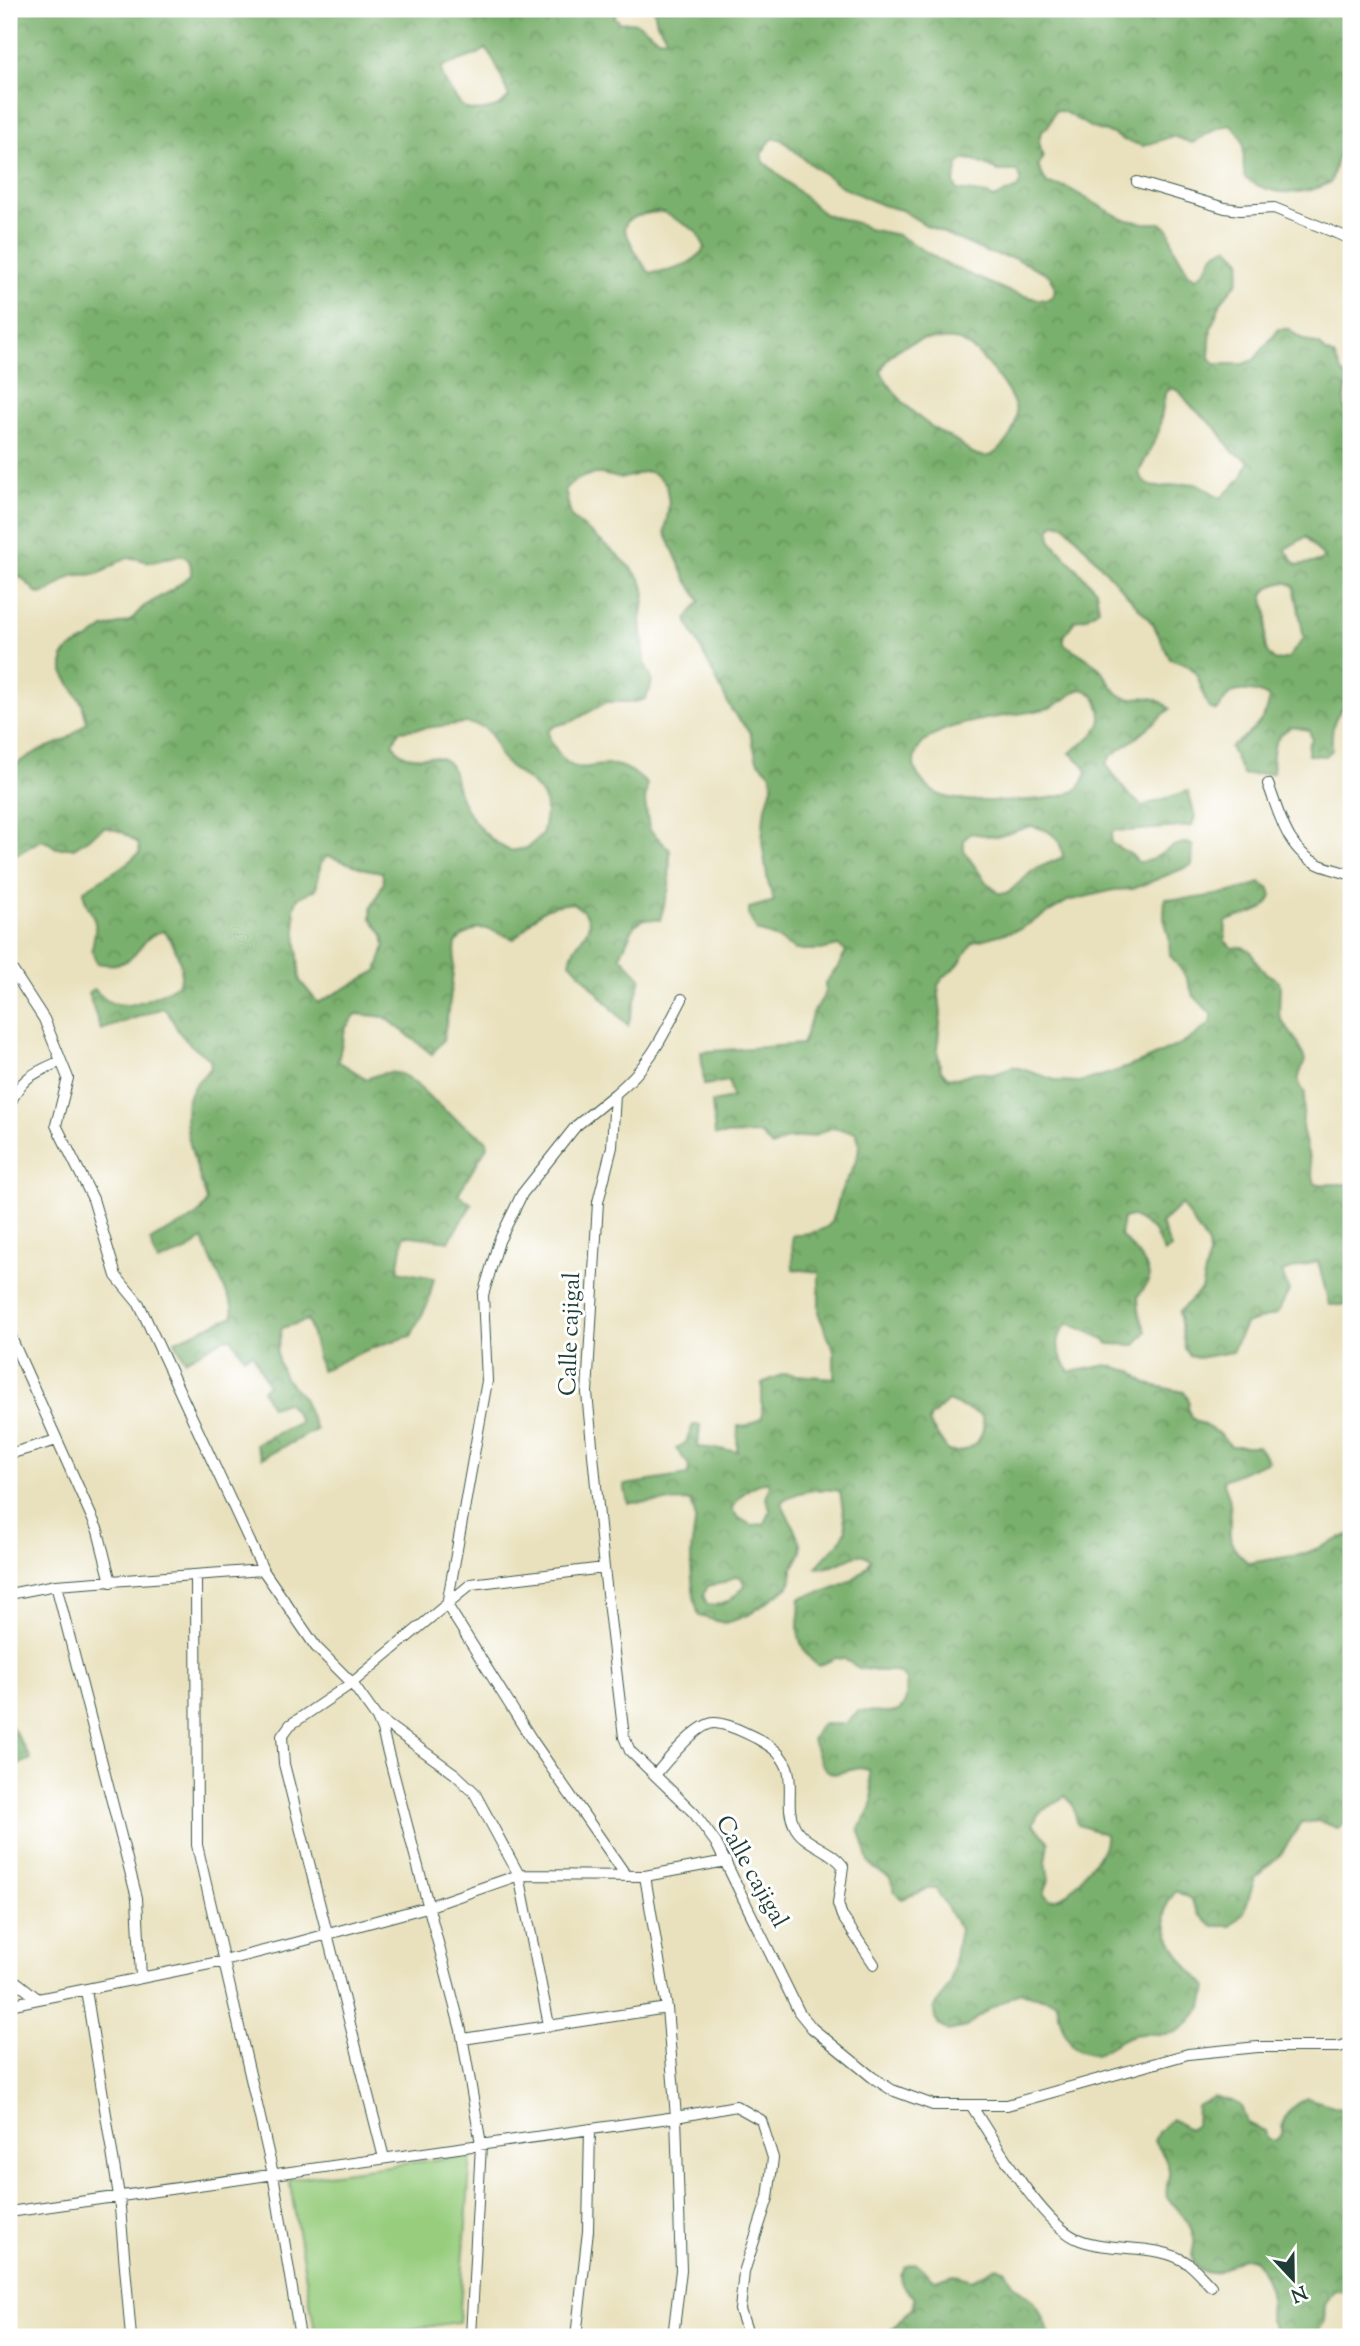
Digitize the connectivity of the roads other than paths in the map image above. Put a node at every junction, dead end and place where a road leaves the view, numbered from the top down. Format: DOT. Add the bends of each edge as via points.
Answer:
graph roads {
  1 [pos="1137,182"];
  2 [pos="1351,239"];
  3 [pos="1268,785"];
  4 [pos="1351,875"];
  5 [pos="9,965"];
  6 [pos="682,999"];
  7 [pos="61,1061"];
  8 [pos="615,1094"];
  9 [pos="9,1107"];
  10 [pos="9,1333"];
  11 [pos="57,1440"];
  12 [pos="9,1454"];
  13 [pos="604,1568"];
  14 [pos="263,1570"];
  15 [pos="196,1575"];
  16 [pos="111,1582"];
  17 [pos="56,1585"];
  18 [pos="9,1594"];
  19 [pos="447,1605"];
  20 [pos="352,1683"];
  21 [pos="377,1718"];
  22 [pos="654,1775"];
  23 [pos="726,1861"];
  24 [pos="625,1874"];
  25 [pos="519,1875"];
  26 [pos="645,1876"];
  27 [pos="428,1907"];
  28 [pos="327,1934"];
  29 [pos="224,1961"];
  30 [pos="874,1964"];
  31 [pos="9,1976"];
  32 [pos="141,1978"];
  33 [pos="86,1990"];
  34 [pos="38,2000"];
  35 [pos="9,2005"];
  36 [pos="667,2008"];
  37 [pos="549,2025"];
  38 [pos="463,2039"];
  39 [pos="1351,2043"];
  40 [pos="971,2105"];
  41 [pos="676,2117"];
  42 [pos="590,2129"];
  43 [pos="481,2144"];
  44 [pos="384,2158"];
  45 [pos="273,2174"];
  46 [pos="119,2196"];
  47 [pos="9,2212"];
  48 [pos="1211,2286"];
  49 [pos="131,2337"];
  50 [pos="300,2337"];
  51 [pos="471,2337"];
  52 [pos="576,2337"];
  53 [pos="673,2337"];
  54 [pos="749,2337"];
  1 -- 2 [label="street" via="1225,208 1273,208"];
  3 -- 4 [label="street" via="1290,842 1318,864"];
  5 -- 7 [label="street" via="44,1019"];
  6 -- 8 [label="street" via="652,1058"];
  7 -- 9 [label="street" via="29,1075"];
  7 -- 14 [label="street" via="68,1078 57,1125 93,1199 116,1276 139,1304"];
  8 -- 13 [label="street, Calle cajigal" via="612,1147 598,1202 587,1393"];
  8 -- 19 [label="street" via="576,1126 522,1194 499,1241 483,1295 487,1381"];
  10 -- 11 [label="street"];
  11 -- 12 [label="street"];
  11 -- 16 [label="street" via="98,1531"];
  13 -- 19 [label="street" via="471,1584"];
  13 -- 22 [label="street, Calle cajigal" via="624,1737 630,1751"];
  14 -- 15 [label="street"];
  14 -- 20 [label="street" via="316,1647"];
  15 -- 16 [label="street"];
  15 -- 29 [label="street" via="197,1845"];
  16 -- 17 [label="street"];
  17 -- 18 [label="street"];
  17 -- 32 [label="street" via="137,1898"];
  19 -- 20 [label="street"];
  19 -- 24 [label="street" via="531,1740"];
  20 -- 21 [label="street"];
  20 -- 28 [label="street" via="290,1725 282,1736 284,1764"];
  21 -- 25 [label="street" via="474,1791"];
  21 -- 27 [label="street"];
  22 -- 23 [label="street, Calle cajigal" via="694,1813"];
  22 -- 30 [label="street" via="681,1746 715,1723 775,1749 788,1771 788,1807 794,1827 843,1866 838,1903 842,1916"];
  23 -- 26 [label="street"];
  23 -- 40 [label="street, Calle cajigal" via="799,2012 812,2028 892,2090 933,2105"];
  24 -- 25 [label="street"];
  24 -- 26 [label="street"];
  25 -- 27 [label="street"];
  25 -- 37 [label="street"];
  26 -- 36 [label="street"];
  27 -- 28 [label="street"];
  27 -- 38 [label="street"];
  28 -- 29 [label="street"];
  28 -- 44 [label="street"];
  29 -- 32 [label="street"];
  29 -- 45 [label="street"];
  31 -- 34 [label="street"];
  32 -- 33 [label="street"];
  33 -- 34 [label="street"];
  33 -- 46 [label="street"];
  34 -- 35 [label="street"];
  36 -- 37 [label="street"];
  36 -- 41 [label="street"];
  37 -- 38 [label="street"];
  38 -- 43 [label="street"];
  39 -- 40 [label="street, Calle cajigal" via="1188,2054 1007,2105"];
  40 -- 48 [label="street" via="1039,2206 1069,2233 1079,2240 1161,2251 1188,2263"];
  41 -- 42 [label="street"];
  41 -- 53 [label="street" via="681,2270"];
  41 -- 54 [label="street" via="736,2106 761,2120 773,2158 768,2198 744,2272 740,2310"];
  42 -- 43 [label="street"];
  42 -- 52 [label="street" via="589,2231"];
  43 -- 44 [label="street"];
  43 -- 51 [label="street"];
  44 -- 45 [label="street"];
  45 -- 46 [label="street"];
  45 -- 50 [label="street"];
  46 -- 47 [label="street"];
  46 -- 49 [label="street"];
}
